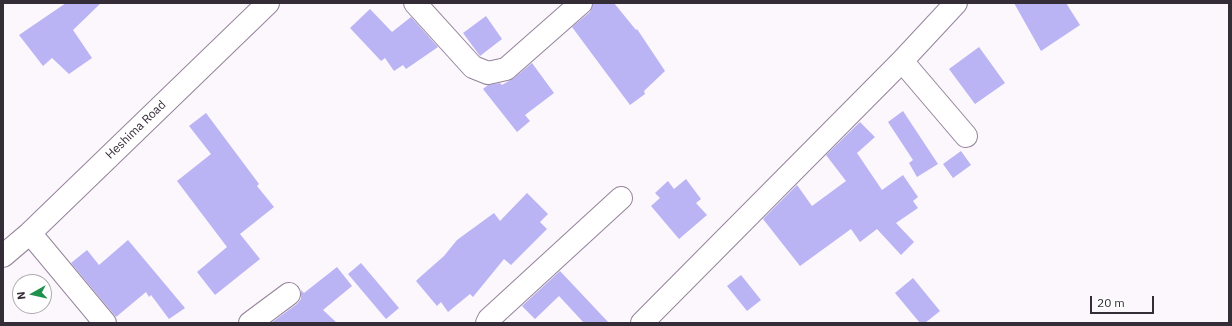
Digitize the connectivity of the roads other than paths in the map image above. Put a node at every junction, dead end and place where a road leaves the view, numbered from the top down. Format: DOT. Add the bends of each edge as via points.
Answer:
graph roads {
  1 [pos="268,3"];
  2 [pos="415,3"];
  3 [pos="581,3"];
  4 [pos="956,3"];
  5 [pos="902,61"];
  6 [pos="966,136"];
  7 [pos="621,198"];
  8 [pos="30,233"];
  9 [pos="3,256"];
  10 [pos="289,294"];
  11 [pos="105,323"];
  12 [pos="250,323"];
  13 [pos="487,323"];
  14 [pos="642,323"];
  1 -- 8 [label="street, Heshima Road"];
  2 -- 3 [label="street" via="473,67 488,73 506,69"];
  4 -- 5 [label="street"];
  5 -- 6 [label="street"];
  5 -- 14 [label="street"];
  7 -- 13 [label="street"];
  8 -- 9 [label="street, Heshima Road"];
  8 -- 11 [label="street"];
  10 -- 12 [label="street"];
}
